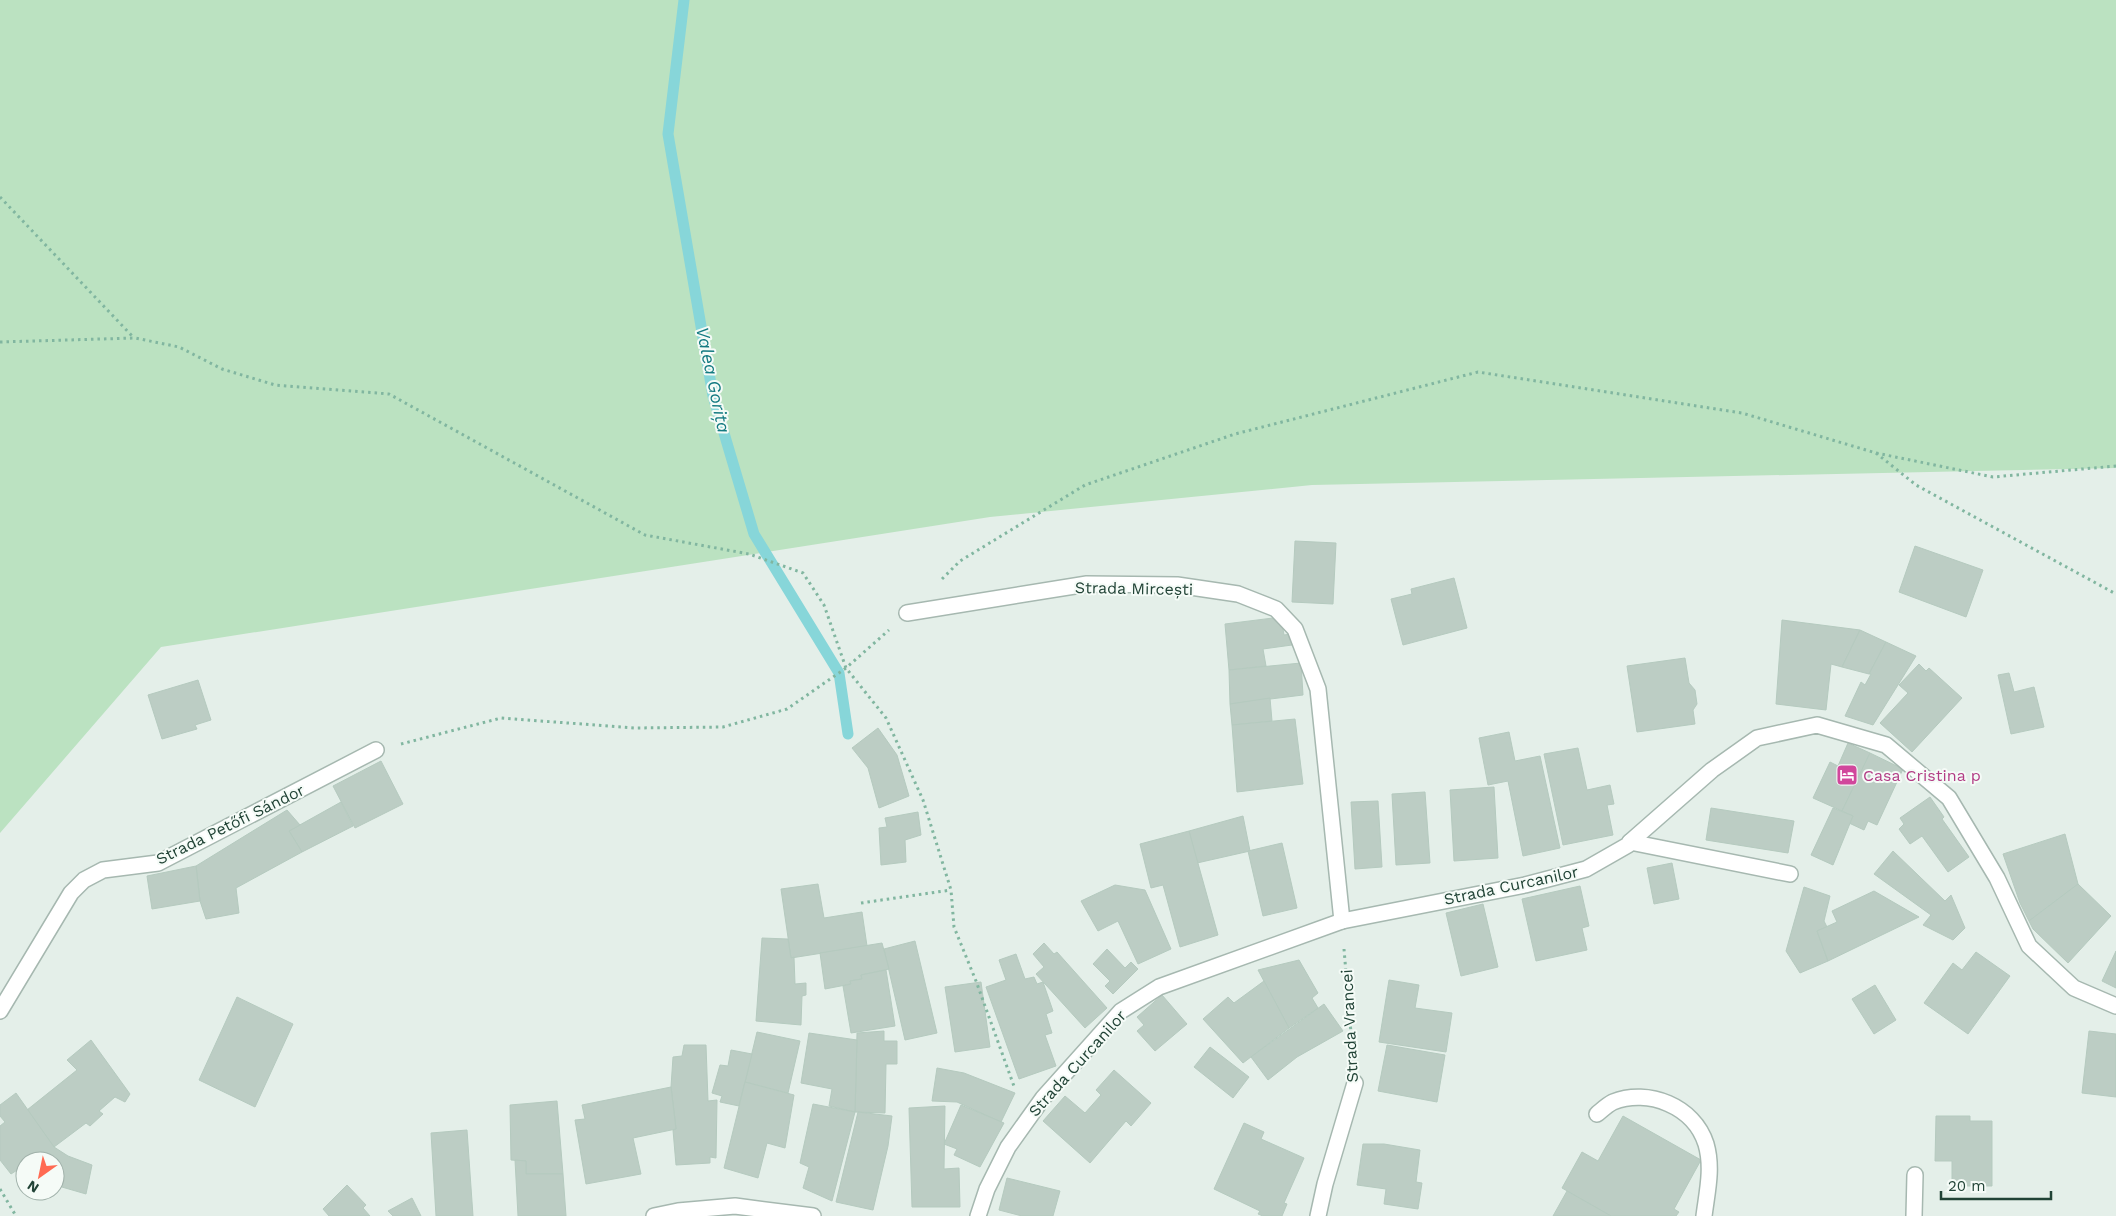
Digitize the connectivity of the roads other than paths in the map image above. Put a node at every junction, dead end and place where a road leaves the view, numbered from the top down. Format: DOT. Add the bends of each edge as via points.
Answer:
graph roads {
  1 [pos="907,613"];
  2 [pos="376,750"];
  3 [pos="1630,842"];
  4 [pos="1790,874"];
  5 [pos="1342,920"];
  6 [pos="2116,1006"];
  7 [pos="0,1012"];
  8 [pos="1355,1083"];
  9 [pos="1597,1114"];
  10 [pos="1915,1175"];
  11 [pos="654,1216"];
  12 [pos="813,1216"];
  13 [pos="978,1216"];
  14 [pos="1318,1216"];
  15 [pos="1704,1216"];
  16 [pos="1914,1216"];
  1 -- 5 [label="street, Strada Mircești" via="1088,584 1178,585 1238,594 1276,609 1295,629 1318,689"];
  2 -- 7 [label="street, Strada Petőfi Sándor" via="158,862 103,870 84,880 71,893"];
  3 -- 4 [label="street"];
  3 -- 5 [label="street, Strada Curcanilor" via="1586,868 1525,885"];
  3 -- 6 [label="street, Strada Curcanilor" via="1712,770 1757,738 1817,725 1886,745 1949,798 1997,878 2029,946 2074,988"];
  5 -- 13 [label="street, Strada Curcanilor" via="1159,987 1121,1011 1026,1121 1008,1147 987,1189"];
  8 -- 14 [label="street, Strada Vrancei"];
  9 -- 15 [label="street" via="1612,1103 1638,1096 1662,1100 1684,1113 1699,1129 1706,1144 1710,1171"];
  10 -- 16 [label="street"];
  11 -- 12 [label="street" via="735,1206"];
}
